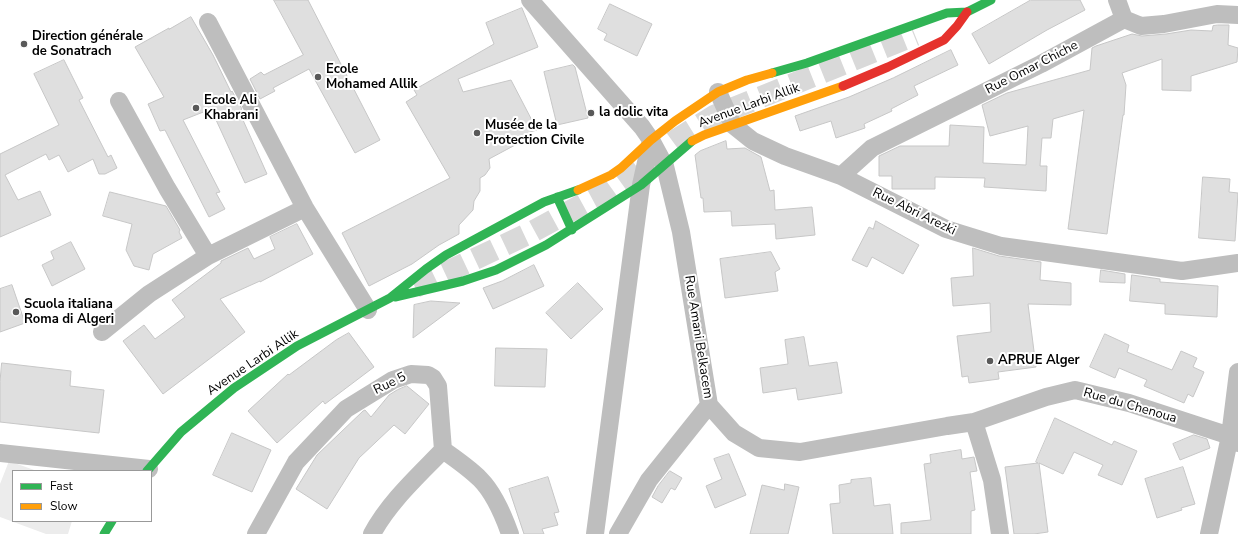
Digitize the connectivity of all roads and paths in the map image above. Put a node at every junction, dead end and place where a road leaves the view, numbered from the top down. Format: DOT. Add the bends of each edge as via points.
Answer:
graph roads {
  1 [pos="530,0"];
  2 [pos="991,0"];
  3 [pos="1117,0"];
  4 [pos="967,12"];
  5 [pos="1238,15"];
  6 [pos="1124,19"];
  7 [pos="208,22"];
  8 [pos="718,92"];
  9 [pos="119,100"];
  10 [pos="733,125"];
  11 [pos="651,140"];
  12 [pos="665,166"];
  13 [pos="841,176"];
  14 [pos="641,185"];
  15 [pos="557,197"];
  16 [pos="306,208"];
  17 [pos="572,230"];
  18 [pos="208,256"];
  19 [pos="1238,263"];
  20 [pos="390,298"];
  21 [pos="368,310"];
  22 [pos="102,332"];
  23 [pos="1238,372"];
  24 [pos="709,405"];
  25 [pos="974,422"];
  26 [pos="1234,439"];
  27 [pos="443,450"];
  28 [pos="0,453"];
  29 [pos="148,470"];
  30 [pos="111,522"];
  31 [pos="104,534"];
  32 [pos="256,534"];
  33 [pos="372,534"];
  34 [pos="510,534"];
  35 [pos="595,534"];
  36 [pos="618,534"];
  37 [pos="1000,534"];
  38 [pos="1209,534"];
  1 -- 11 [label="street, Rue Amani Belkacem"];
  2 -- 4 [label="main road, Avenue Larbi Allik"];
  3 -- 6 [label="street"];
  4 -- 8 [label="main road, Avenue Larbi Allik" via="947,13"];
  4 -- 10 [label="main road, Avenue Larbi Allik" via="944,40 844,86"];
  5 -- 6 [label="street" via="1217,14 1141,26"];
  6 -- 13 [label="street, Rue Omar Chiche" via="1041,64 872,148"];
  7 -- 16 [label="street"];
  8 -- 10 [label="street, Rue Abri Arezki"];
  8 -- 11 [label="main road, Avenue Larbi Allik"];
  9 -- 18 [label="street"];
  10 -- 12 [label="main road, Avenue Larbi Allik" via="693,140"];
  10 -- 13 [label="street, Rue Abri Arezki" via="753,141 785,156"];
  11 -- 12 [label="street, Rue Amani Belkacem"];
  11 -- 14 [label="street"];
  11 -- 15 [label="main road, Avenue Larbi Allik" via="621,168 584,187"];
  12 -- 14 [label="main road, Avenue Larbi Allik"];
  12 -- 24 [label="street, Rue Amani Belkacem" via="682,232"];
  13 -- 19 [label="street, Rue Abri Arezki" via="946,229 1001,246 1182,271"];
  14 -- 17 [label="main road, Avenue Larbi Allik"];
  14 -- 35 [label="street"];
  15 -- 17 [label="main road"];
  15 -- 20 [label="main road, Avenue Larbi Allik" via="446,255"];
  16 -- 18 [label="street"];
  16 -- 21 [label="street"];
  17 -- 20 [label="main road, Avenue Larbi Allik" via="496,270 463,281"];
  18 -- 22 [label="street" via="149,294"];
  20 -- 21 [label="main road, Avenue Larbi Allik"];
  21 -- 29 [label="main road, Avenue Larbi Allik" via="297,346 234,388 181,432"];
  23 -- 26 [label="street"];
  24 -- 25 [label="street, Rue Amani Belkacem" via="734,433 759,448 800,452"];
  24 -- 36 [label="street" via="649,480"];
  25 -- 26 [label="street, Rue du Chenoua" via="1046,397 1075,390 1129,403"];
  25 -- 37 [label="street" via="992,480"];
  26 -- 38 [label="street"];
  27 -- 32 [label="street, Rue 5" via="438,386 433,378 428,375 411,374 393,380 346,409 296,462"];
  27 -- 33 [label="street" via="400,496"];
  27 -- 34 [label="street" via="462,462 481,480 502,513"];
  28 -- 29 [label="street"];
  30 -- 31 [label="main road"];
}
